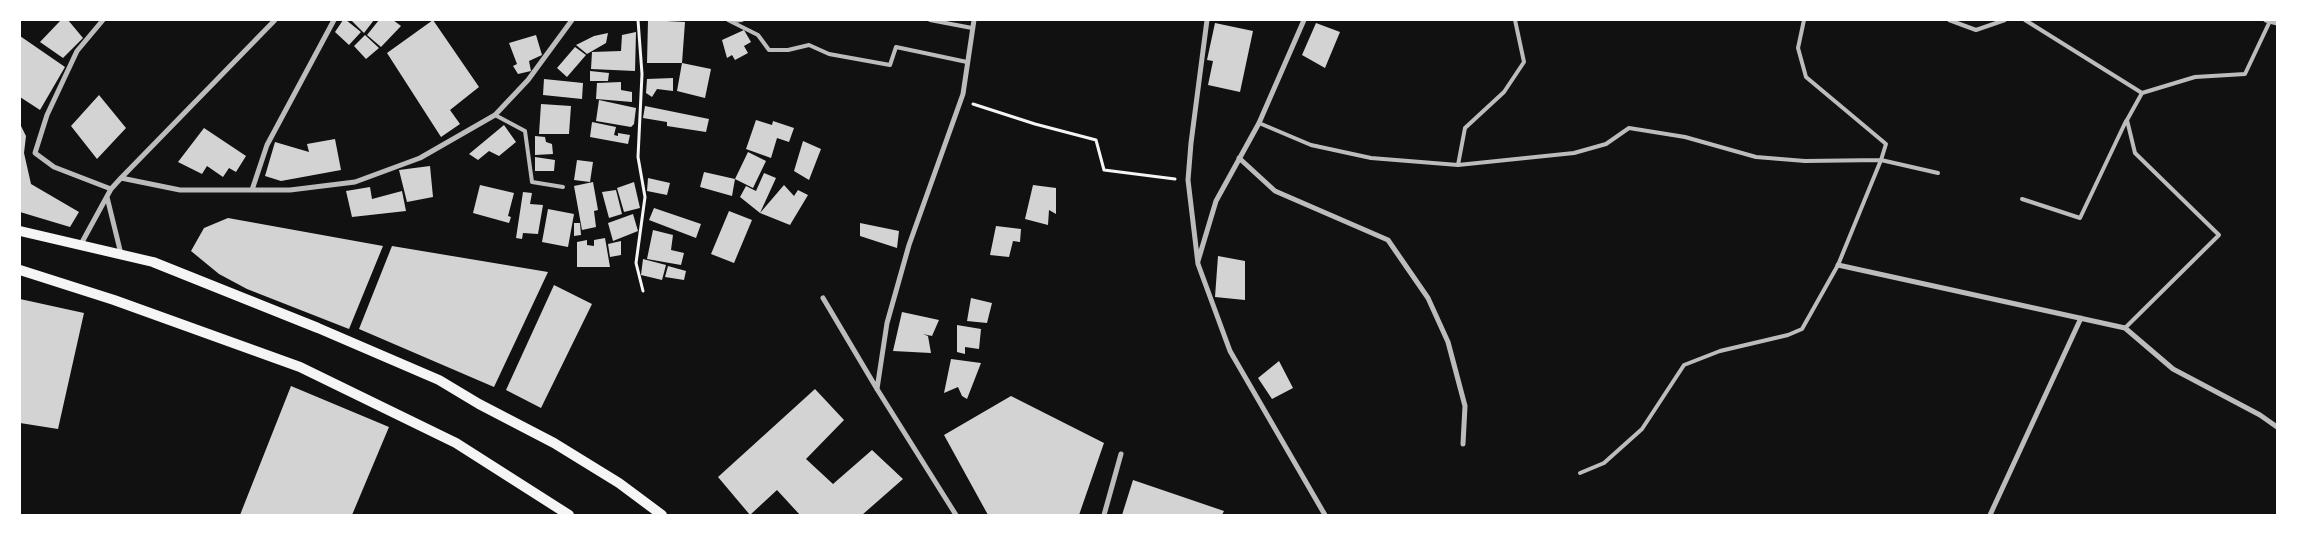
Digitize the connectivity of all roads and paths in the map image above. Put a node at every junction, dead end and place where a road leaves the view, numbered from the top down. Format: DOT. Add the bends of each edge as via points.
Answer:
graph roads {
  1 [pos="103,20"];
  2 [pos="275,20"];
  3 [pos="334,20"];
  4 [pos="572,20"];
  5 [pos="638,20"];
  6 [pos="728,20"];
  7 [pos="742,20"];
  8 [pos="930,20"];
  9 [pos="974,20"];
  10 [pos="1207,20"];
  11 [pos="1304,20"];
  12 [pos="1515,20"];
  13 [pos="1804,20"];
  14 [pos="1948,20"];
  15 [pos="2005,20"];
  16 [pos="2024,20"];
  17 [pos="733,21"];
  18 [pos="2268,21"];
  19 [pos="2277,23"];
  20 [pos="972,28"];
  21 [pos="967,62"];
  22 [pos="2142,93"];
  23 [pos="960,100"];
  24 [pos="495,115"];
  25 [pos="2127,120"];
  26 [pos="1259,122"];
  27 [pos="1240,158"];
  28 [pos="1882,160"];
  29 [pos="1458,165"];
  30 [pos="1938,173"];
  31 [pos="121,178"];
  32 [pos="1188,180"];
  33 [pos="563,187"];
  34 [pos="111,190"];
  35 [pos="252,190"];
  36 [pos="107,197"];
  37 [pos="2022,199"];
  38 [pos="20,231"];
  39 [pos="81,244"];
  40 [pos="121,254"];
  41 [pos="1198,264"];
  42 [pos="1838,265"];
  43 [pos="20,270"];
  44 [pos="643,291"];
  45 [pos="823,298"];
  46 [pos="2081,318"];
  47 [pos="2125,328"];
  48 [pos="877,389"];
  49 [pos="2277,427"];
  50 [pos="1463,444"];
  51 [pos="1121,454"];
  52 [pos="1580,473"];
  53 [pos="569,515"];
  54 [pos="662,515"];
  55 [pos="956,515"];
  56 [pos="1104,515"];
  57 [pos="1325,515"];
  58 [pos="1990,515"];
  1 -- 34 [label="street" via="77,51 47,115 35,153 54,167"];
  2 -- 31 [label="street"];
  3 -- 35 [label="street" via="267,145"];
  4 -- 24 [label="street" via="528,80"];
  5 -- 44 [label="path" via="642,74 638,157 645,197 636,263"];
  6 -- 17 [label="lane"];
  7 -- 17 [label="lane"];
  8 -- 20 [label="lane"];
  9 -- 20 [label="street"];
  10 -- 32 [label="street"];
  11 -- 26 [label="street"];
  12 -- 29 [label="lane" via="1524,62 1504,92 1465,128"];
  13 -- 28 [label="lane" via="1798,48 1806,77 1886,144"];
  14 -- 15 [label="lane" via="1976,30"];
  16 -- 22 [label="lane"];
  17 -- 21 [label="lane" via="758,35 769,50 810,45 829,54 890,65 896,47"];
  18 -- 19 [label="street"];
  18 -- 22 [label="lane" via="2245,74 2195,77"];
  20 -- 21 [label="street"];
  21 -- 23 [label="street"];
  22 -- 25 [label="lane"];
  23 -- 32 [label="path" via="1096,140 1104,170"];
  23 -- 48 [label="street" via="909,245 887,323"];
  24 -- 33 [label="lane" via="526,131 532,182"];
  24 -- 35 [label="street" via="420,158 355,182 290,190"];
  25 -- 37 [label="lane" via="2080,218"];
  25 -- 47 [label="lane" via="2135,152 2219,235"];
  26 -- 27 [label="street"];
  26 -- 29 [label="lane" via="1320,147 1371,158"];
  27 -- 41 [label="street" via="1216,201"];
  27 -- 50 [label="street" via="1275,191 1388,240 1428,298 1448,342 1465,406"];
  28 -- 29 [label="lane" via="1805,161 1756,157 1685,137 1629,128 1606,144 1574,153"];
  28 -- 30 [label="lane"];
  28 -- 42 [label="lane"];
  31 -- 34 [label="street"];
  31 -- 35 [label="street" via="180,190"];
  32 -- 41 [label="street"];
  34 -- 36 [label="street"];
  36 -- 39 [label="street"];
  36 -- 40 [label="street"];
  38 -- 39 [label="main road"];
  39 -- 40 [label="main road"];
  40 -- 54 [label="main road" via="171,269 439,380 554,443 619,483"];
  41 -- 57 [label="street" via="1230,351"];
  42 -- 46 [label="street"];
  42 -- 52 [label="lane" via="1802,330 1720,351 1684,365 1642,430 1604,463"];
  43 -- 53 [label="main road" via="300,367 456,443"];
  45 -- 48 [label="street"];
  46 -- 47 [label="street"];
  46 -- 58 [label="street"];
  47 -- 49 [label="street" via="2173,369"];
  48 -- 55 [label="street"];
  51 -- 56 [label="street"];
}
